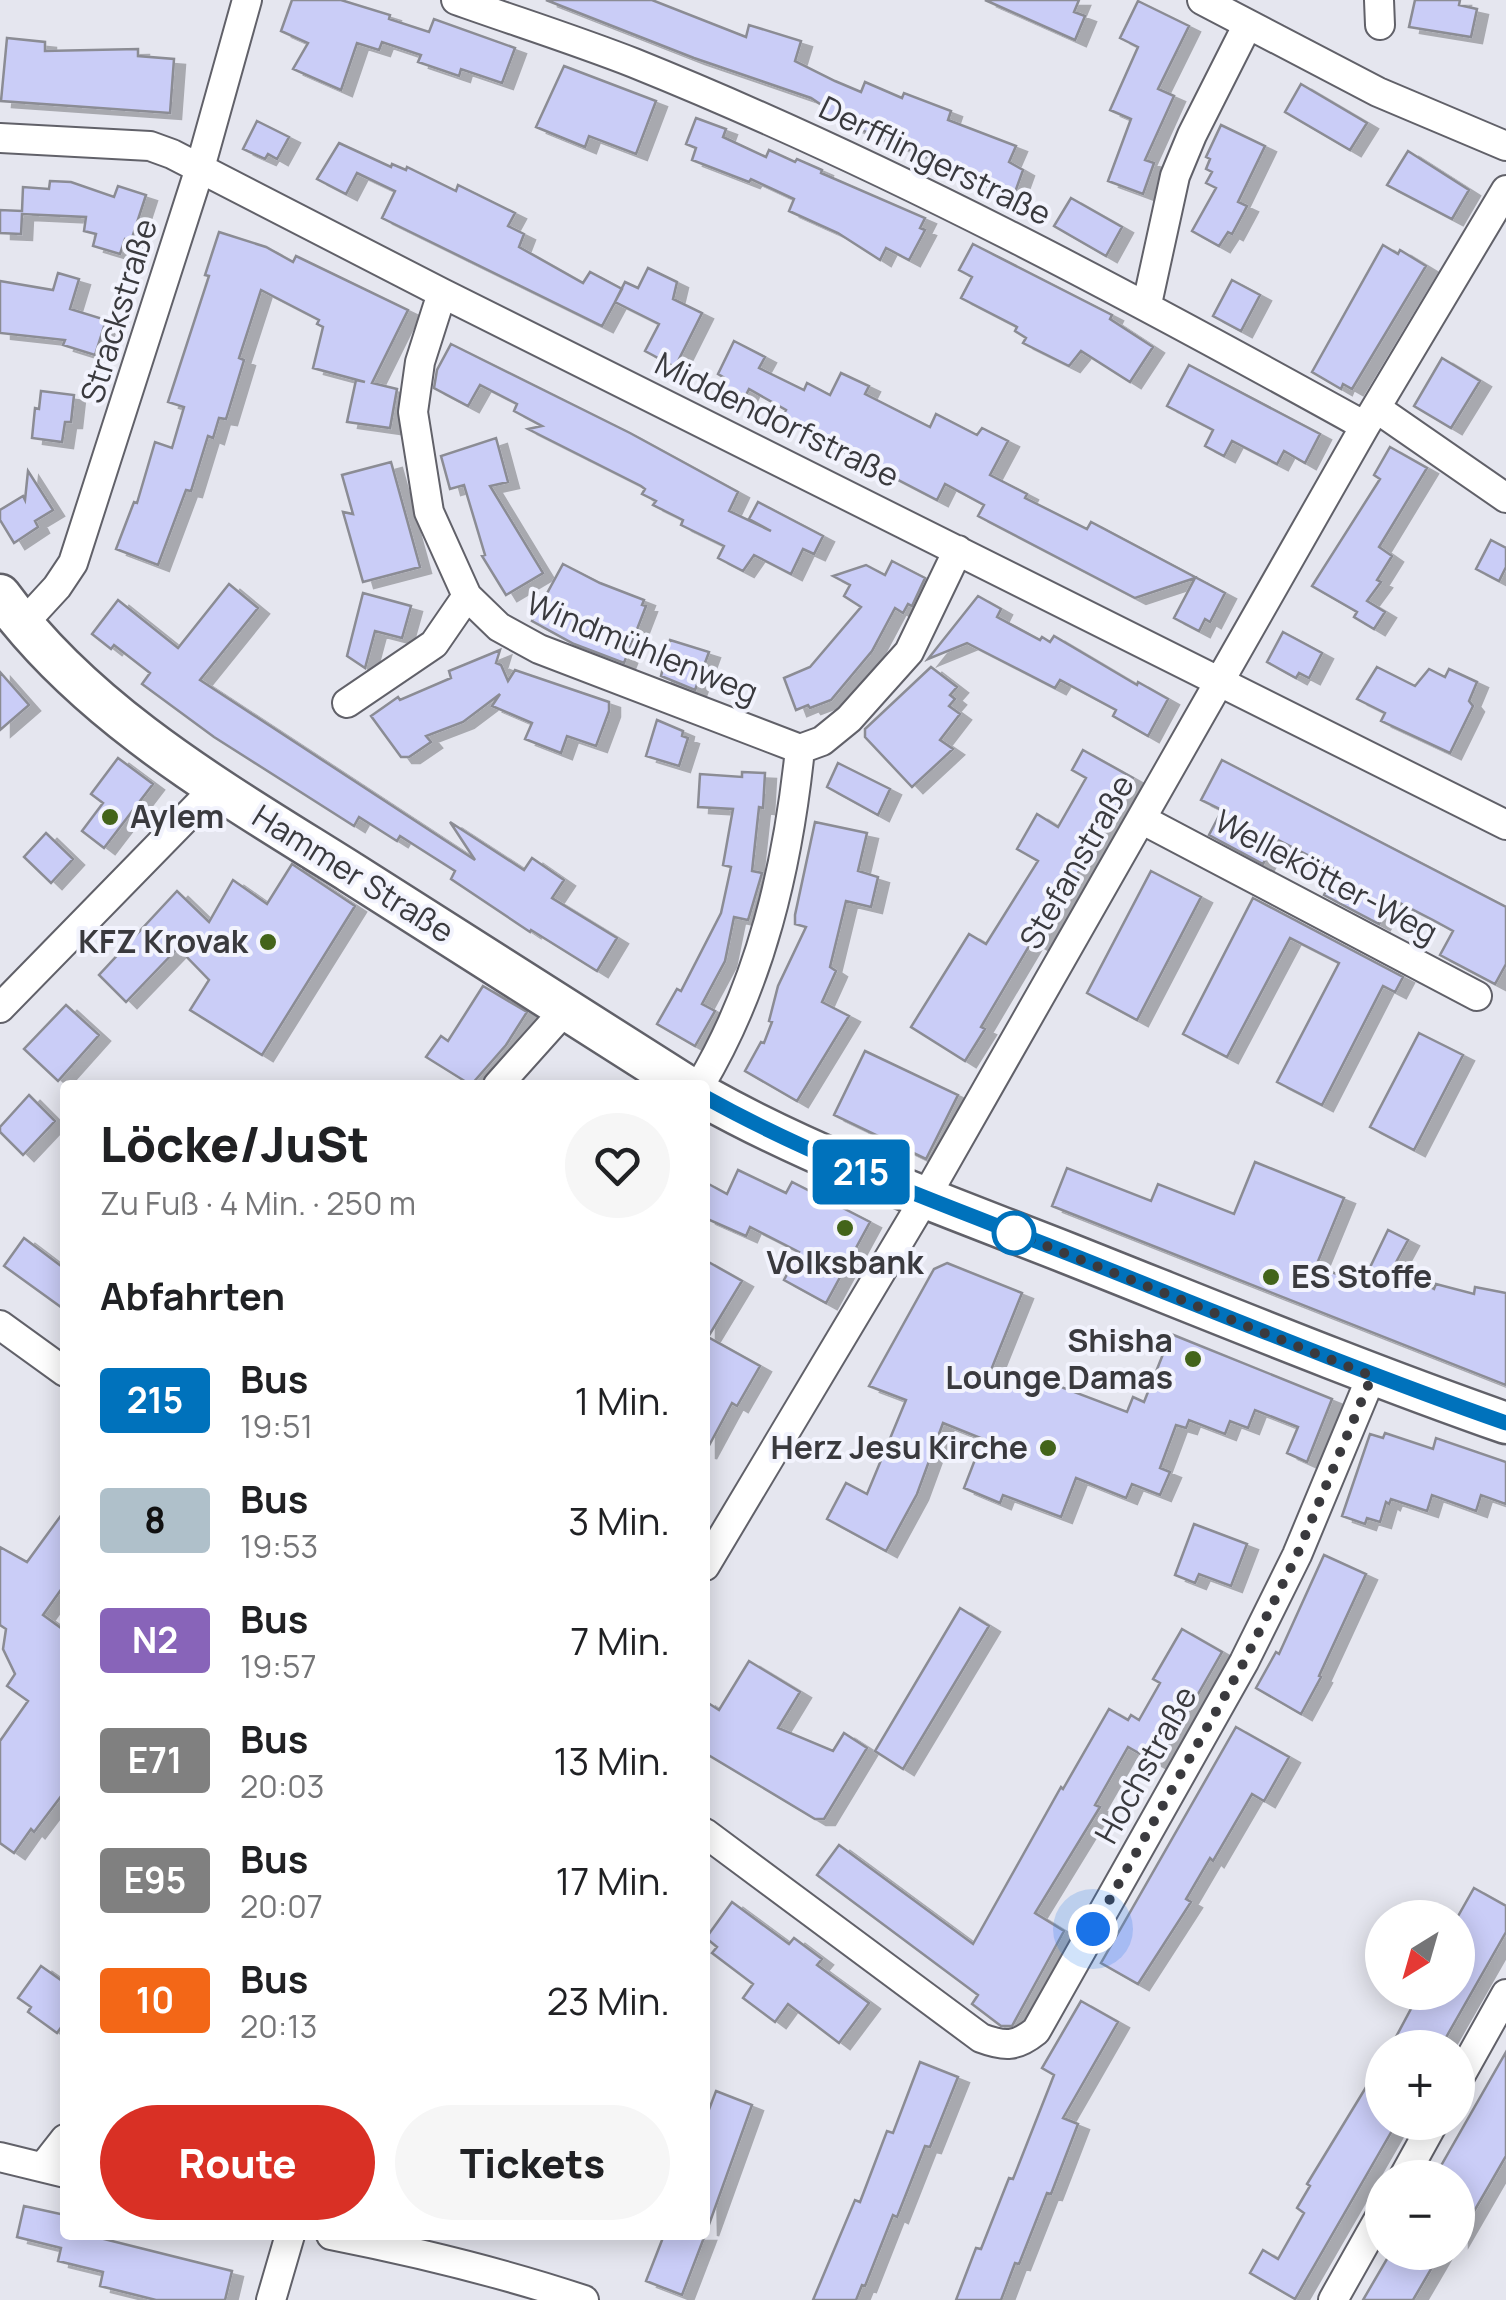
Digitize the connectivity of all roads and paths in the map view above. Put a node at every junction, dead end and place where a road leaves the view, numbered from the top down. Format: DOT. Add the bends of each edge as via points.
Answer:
graph roads {
  1 [pos="247,0"];
  2 [pos="456,0"];
  3 [pos="1202,0"];
  4 [pos="1248,24"];
  5 [pos="0,138"];
  6 [pos="1506,146"];
  7 [pos="200,168"];
  8 [pos="1506,190"];
  9 [pos="442,293"];
  10 [pos="1146,304"];
  11 [pos="1371,417"];
  12 [pos="1506,498"];
  13 [pos="958,550"];
  14 [pos="467,596"];
  15 [pos="11,610"];
  16 [pos="1222,681"];
  17 [pos="347,703"];
  18 [pos="800,749"];
  19 [pos="216,786"];
  20 [pos="1143,820"];
  21 [pos="1506,825"];
  22 [pos="1477,996"];
  23 [pos="0,1008"];
  24 [pos="566,1009"];
  25 [pos="502,1080"];
  26 [pos="677,1080"];
  27 [pos="703,1080"];
  28 [pos="710,1100"];
  29 [pos="925,1198"];
  30 [pos="0,1325"];
  31 [pos="60,1368"];
  32 [pos="1372,1376"];
  33 [pos="1506,1423"];
  34 [pos="710,1558"];
  35 [pos="710,1836"];
  36 [pos="1506,1994"];
  37 [pos="1475,2050"];
  38 [pos="0,2157"];
  39 [pos="54,2170"];
  40 [pos="289,2240"];
  41 [pos="356,2240"];
  42 [pos="1365,2244"];
  43 [pos="272,2300"];
  44 [pos="584,2300"];
  45 [pos="1334,2300"];
  1 -- 7 [label="street, Strackstraße"];
  2 -- 10 [label="street, Derfflingerstraße" via="632,63 793,132"];
  3 -- 4 [label="street"];
  4 -- 6 [label="street" via="1378,92"];
  4 -- 10 [label="street" via="1175,176"];
  5 -- 7 [label="street, Middendorfstraße" via="150,146"];
  7 -- 9 [label="street, Middendorfstraße"];
  7 -- 15 [label="street, Strackstraße" via="73,563 57,587"];
  8 -- 11 [label="street, Stefanstraße"];
  9 -- 13 [label="street, Middendorfstraße"];
  9 -- 14 [label="street, Windmühlenweg" via="412,412 430,512"];
  10 -- 11 [label="street, Derfflingerstraße"];
  11 -- 12 [label="street, Derfflingerstraße"];
  11 -- 16 [label="street, Stefanstraße"];
  13 -- 16 [label="street, Middendorfstraße"];
  13 -- 18 [label="street" via="909,652 848,719"];
  14 -- 17 [label="street" via="434,644"];
  14 -- 18 [label="street, Windmühlenweg" via="499,627 540,649"];
  15 -- 19 [label="main road, Hammer Straße" via="62,669"];
  16 -- 20 [label="street, Stefanstraße"];
  16 -- 21 [label="street, Middendorfstraße"];
  18 -- 27 [label="street" via="772,920 732,1028"];
  19 -- 23 [label="street"];
  19 -- 24 [label="main road, Hammer Straße"];
  20 -- 22 [label="street, Wellekötter-Weg"];
  20 -- 29 [label="street, Stefanstraße"];
  24 -- 25 [label="street"];
  24 -- 26 [label="main road, Hammer Straße"];
  28 -- 29 [label="main road"];
  29 -- 32 [label="main road"];
  29 -- 34 [label="street, Stefanstraße"];
  30 -- 31 [label="street"];
  32 -- 33 [label="main road"];
  32 -- 35 [label="street, Hochstraße" via="1244,1662 1036,2031 1019,2045 981,2038"];
  36 -- 37 [label="street"];
  38 -- 39 [label="street"];
  40 -- 43 [label="street"];
  41 -- 44 [label="street" via="451,2259"];
  42 -- 45 [label="street"];
}
